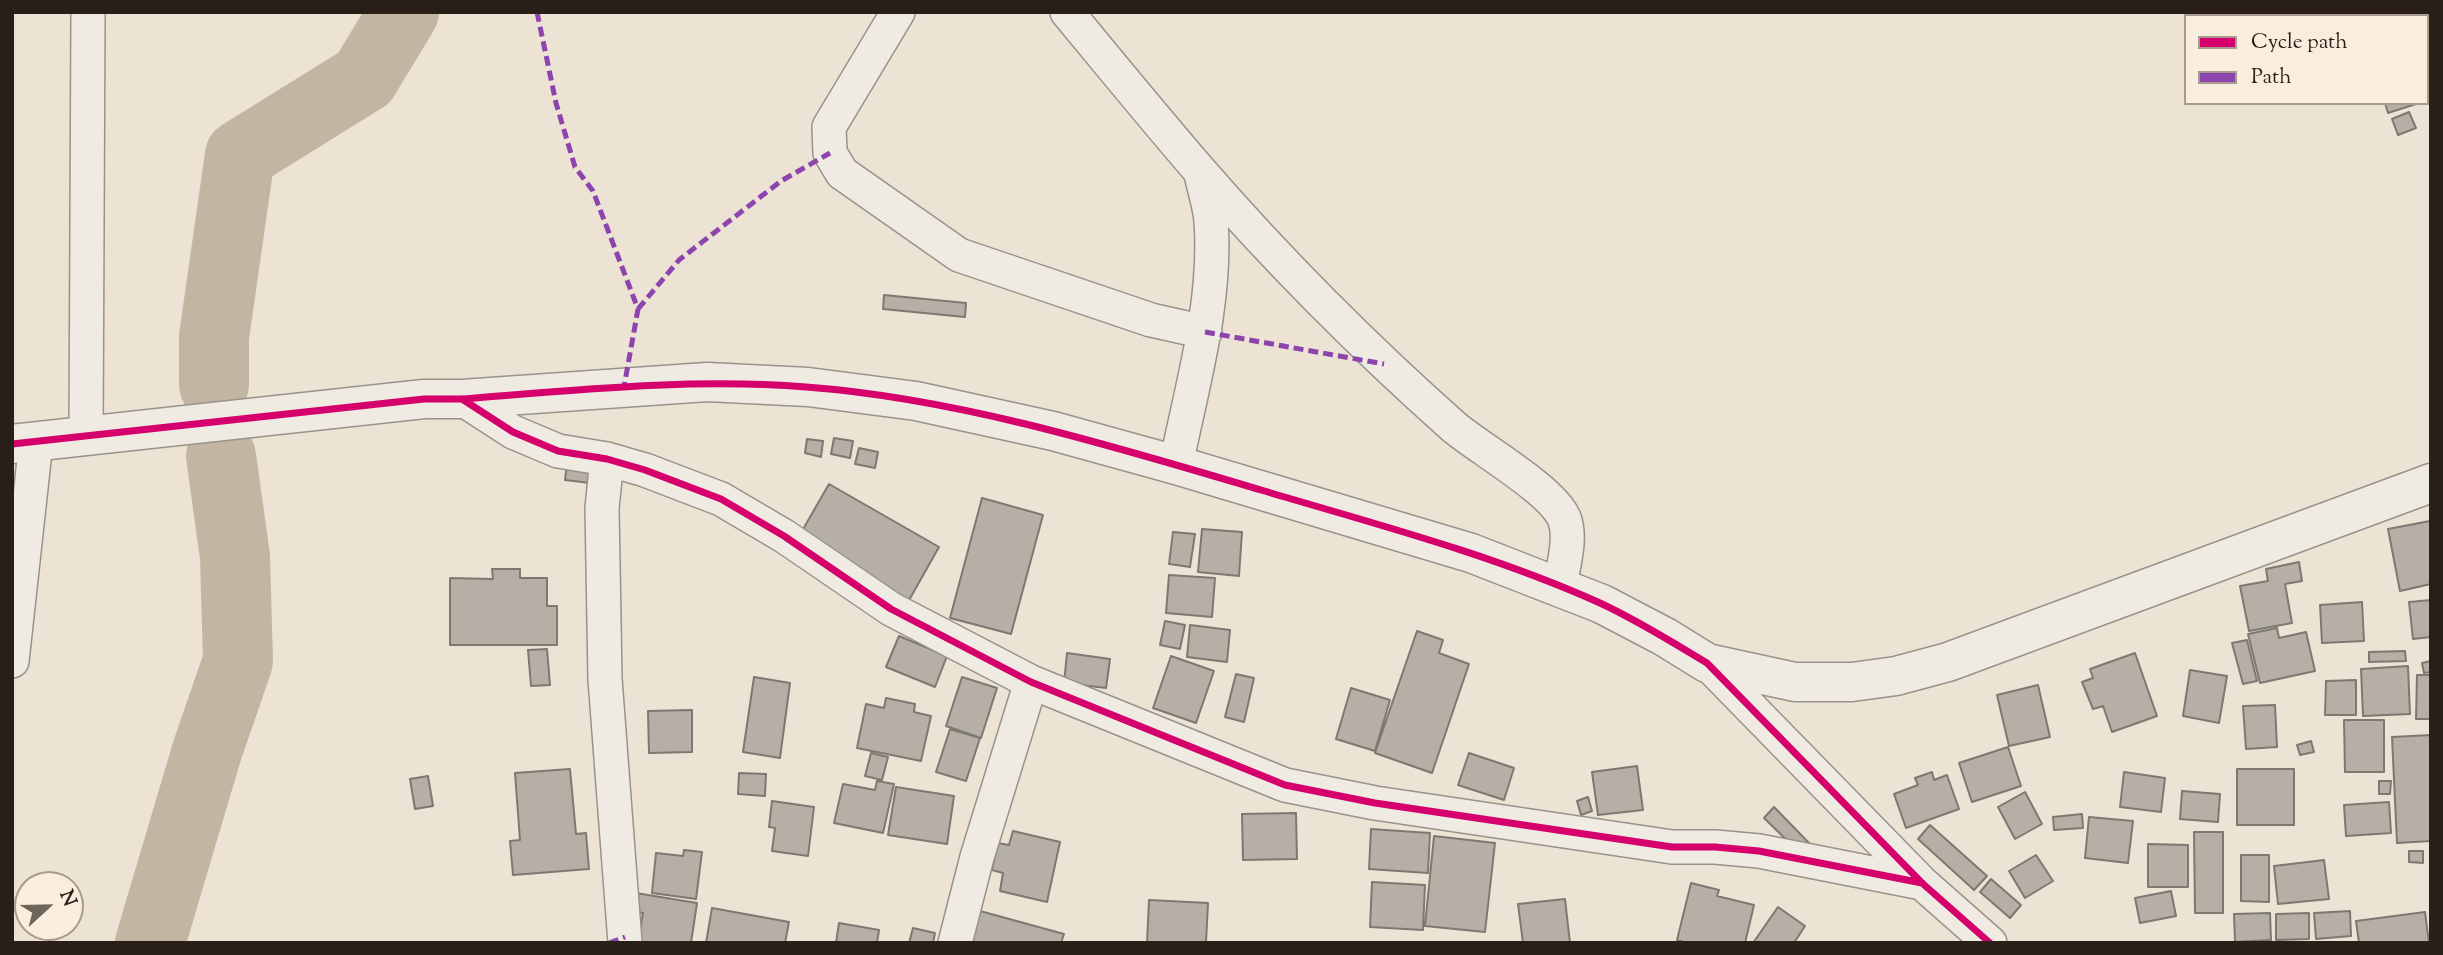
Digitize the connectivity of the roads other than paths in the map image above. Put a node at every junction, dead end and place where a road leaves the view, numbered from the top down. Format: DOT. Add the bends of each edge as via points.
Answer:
graph roads {
  1 [pos="88,12"];
  2 [pos="898,12"];
  3 [pos="1067,12"];
  4 [pos="1200,172"];
  5 [pos="1205,332"];
  6 [pos="462,399"];
  7 [pos="86,435"];
  8 [pos="24,443"];
  9 [pos="607,459"];
  10 [pos="1176,465"];
  11 [pos="2431,483"];
  12 [pos="1560,586"];
  13 [pos="12,661"];
  14 [pos="1707,663"];
  15 [pos="1031,682"];
  16 [pos="1922,883"];
  17 [pos="625,943"];
  18 [pos="955,943"];
  19 [pos="1990,943"];
  1 -- 7 [label="street"];
  2 -- 5 [label="street" via="829,127 830,153 842,173 959,255 1151,320"];
  3 -- 4 [label="street"];
  4 -- 5 [label="street" via="1211,219"];
  4 -- 12 [label="street" via="1384,364 1458,430 1551,501 1564,519"];
  5 -- 10 [label="street"];
  6 -- 7 [label="street" via="424,399"];
  6 -- 9 [label="street" via="513,432 558,452"];
  6 -- 10 [label="street" via="707,382 808,387 916,401"];
  7 -- 8 [label="street"];
  8 -- 13 [label="street"];
  9 -- 15 [label="street" via="721,499 891,609"];
  9 -- 17 [label="street" via="602,508 605,679"];
  10 -- 12 [label="street" via="1471,553"];
  11 -- 14 [label="street" via="2026,634 1896,676 1795,682"];
  12 -- 14 [label="street" via="1665,637"];
  14 -- 16 [label="street"];
  15 -- 16 [label="street" via="1285,785 1375,803 1672,847 1759,851"];
  15 -- 18 [label="street"];
  16 -- 19 [label="street"];
}
